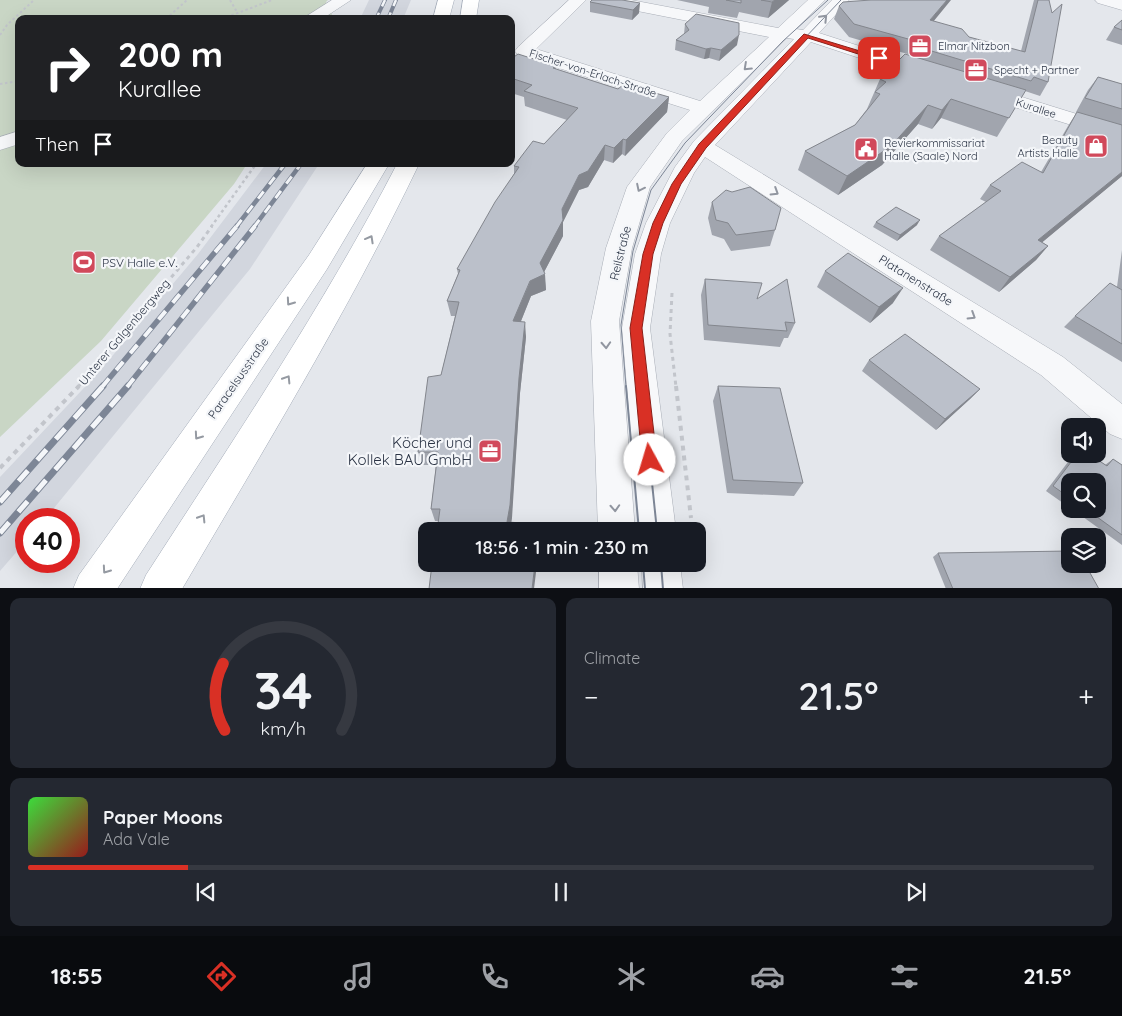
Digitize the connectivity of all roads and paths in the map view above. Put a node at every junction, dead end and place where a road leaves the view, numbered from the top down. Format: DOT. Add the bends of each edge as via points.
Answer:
graph roads {
  1 [pos="34,0"];
  2 [pos="187,0"];
  3 [pos="230,0"];
  4 [pos="272,0"];
  5 [pos="446,0"];
  6 [pos="471,0"];
  7 [pos="578,0"];
  8 [pos="607,0"];
  9 [pos="817,0"];
  10 [pos="841,0"];
  11 [pos="1104,0"];
  12 [pos="352,4"];
  13 [pos="1122,5"];
  14 [pos="237,12"];
  15 [pos="18,15"];
  16 [pos="170,15"];
  17 [pos="231,15"];
  18 [pos="321,15"];
  19 [pos="442,15"];
  20 [pos="469,15"];
  21 [pos="15,18"];
  22 [pos="794,34"];
  23 [pos="0,35"];
  24 [pos="948,80"];
  25 [pos="15,82"];
  26 [pos="0,84"];
  27 [pos="970,87"];
  28 [pos="703,108"];
  29 [pos="1122,136"];
  30 [pos="15,138"];
  31 [pos="0,144"];
  32 [pos="702,146"];
  33 [pos="254,167"];
  34 [pos="376,167"];
  35 [pos="406,167"];
  36 [pos="672,285"];
  37 [pos="1122,424"];
  38 [pos="0,468"];
  39 [pos="616,522"];
  40 [pos="656,522"];
  41 [pos="692,522"];
  42 [pos="618,572"];
  43 [pos="662,572"];
  44 [pos="93,588"];
  45 [pos="160,588"];
  46 [pos="619,588"];
  47 [pos="664,588"];
  1 -- 15 [label="path"];
  2 -- 16 [label="path"];
  3 -- 14 [label="path"];
  4 -- 14 [label="path"];
  5 -- 19 [label="main road"];
  6 -- 20 [label="main road"];
  7 -- 28 [label="street, Fischer-von-Erlach-Straße" via="524,51"];
  8 -- 22 [label="street"];
  9 -- 22 [label="street, Reilstraße"];
  22 -- 10 [label="street, Reilstraße, one-way"];
  11 -- 13 [label="street"];
  12 -- 18 [label="street"];
  14 -- 17 [label="path"];
  21 -- 23 [label="path"];
  22 -- 24 [label="street"];
  22 -- 28 [label="street, Reilstraße, one-way"];
  22 -- 32 [label="street, Reilstraße"];
  25 -- 26 [label="path"];
  27 -- 29 [label="street, Kurallee"];
  28 -- 39 [label="street, Reilstraße, one-way" via="674,137 639,187 619,248 605,321"];
  30 -- 31 [label="street"];
  32 -- 37 [label="street, Platanenstraße, one-way" via="1052,366"];
  32 -- 40 [label="street, Reilstraße" via="683,172 658,223 648,254 636,328"];
  33 -- 38 [label="path, Unterer Galgenbergweg" via="197,247 96,368"];
  34 -- 44 [label="main road, Paracelsusstraße, one-way" via="318,262"];
  45 -- 35 [label="main road, one-way" via="324,321"];
  36 -- 41 [label="path" via="670,334"];
  42 -- 46 [label="street"];
  43 -- 47 [label="street"];
}
